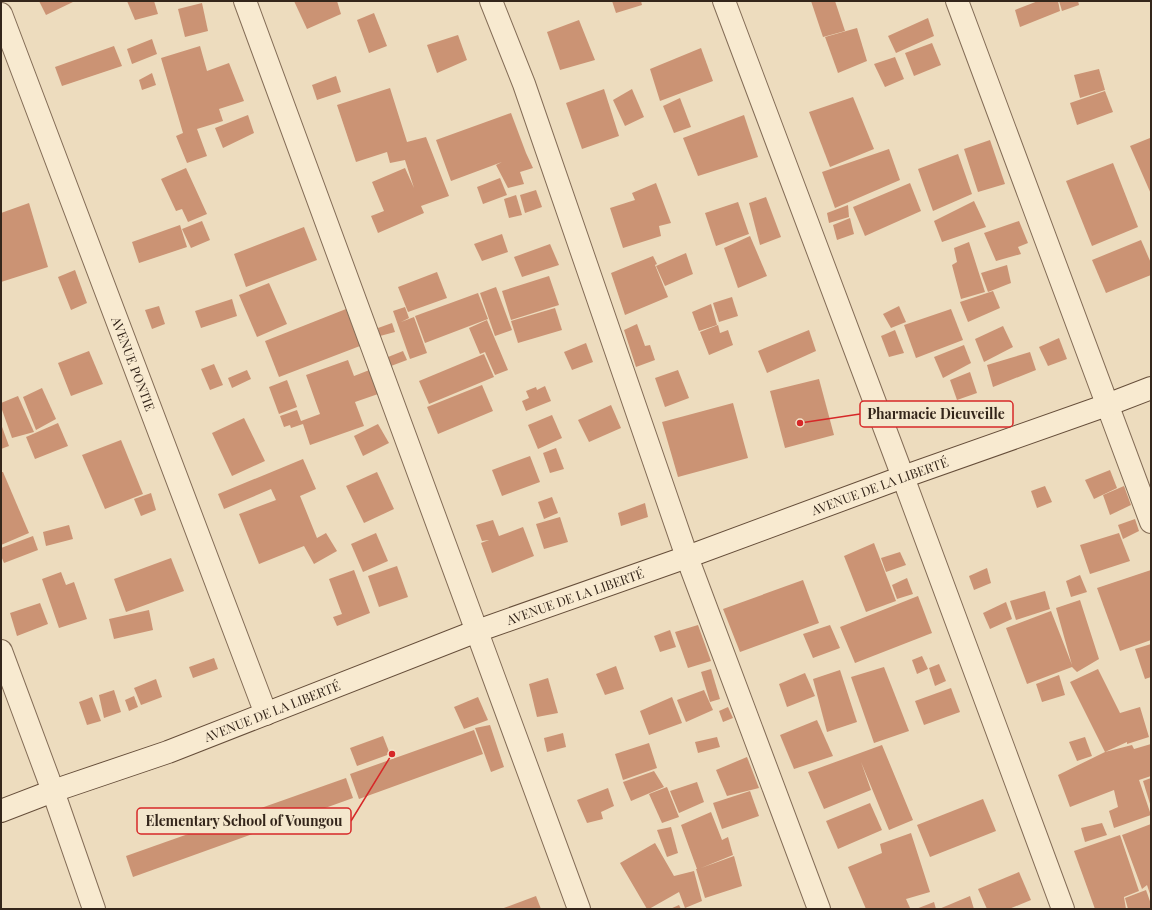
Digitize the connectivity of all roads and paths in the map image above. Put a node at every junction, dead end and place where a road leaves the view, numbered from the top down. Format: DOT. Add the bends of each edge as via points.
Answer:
graph roads {
  1 [pos="245,1"];
  2 [pos="492,1"];
  3 [pos="724,1"];
  4 [pos="956,1"];
  5 [pos="1,14"];
  6 [pos="1151,388"];
  7 [pos="1107,405"];
  8 [pos="903,476"];
  9 [pos="1151,522"];
  10 [pos="687,557"];
  11 [pos="477,631"];
  12 [pos="1,651"];
  13 [pos="266,714"];
  14 [pos="53,791"];
  15 [pos="1,812"];
  16 [pos="94,909"];
  17 [pos="579,909"];
  18 [pos="819,909"];
  19 [pos="1063,909"];
  1 -- 11 [label="street"];
  2 -- 10 [label="street" via="524,84"];
  3 -- 8 [label="street"];
  4 -- 7 [label="street"];
  5 -- 13 [label="street, AVENUE PONTIE"];
  6 -- 7 [label="street, AVENUE DE LA LIBERTÉ"];
  7 -- 8 [label="street, AVENUE DE LA LIBERTÉ"];
  7 -- 9 [label="street"];
  8 -- 10 [label="street, AVENUE DE LA LIBERTÉ"];
  8 -- 19 [label="street"];
  10 -- 11 [label="street, AVENUE DE LA LIBERTÉ"];
  10 -- 18 [label="street"];
  11 -- 13 [label="street, AVENUE DE LA LIBERTÉ"];
  11 -- 17 [label="street"];
  12 -- 14 [label="street"];
  13 -- 14 [label="street, AVENUE DE LA LIBERTÉ" via="168,752"];
  14 -- 15 [label="street, AVENUE DE LA LIBERTÉ"];
  14 -- 16 [label="street"];
}
